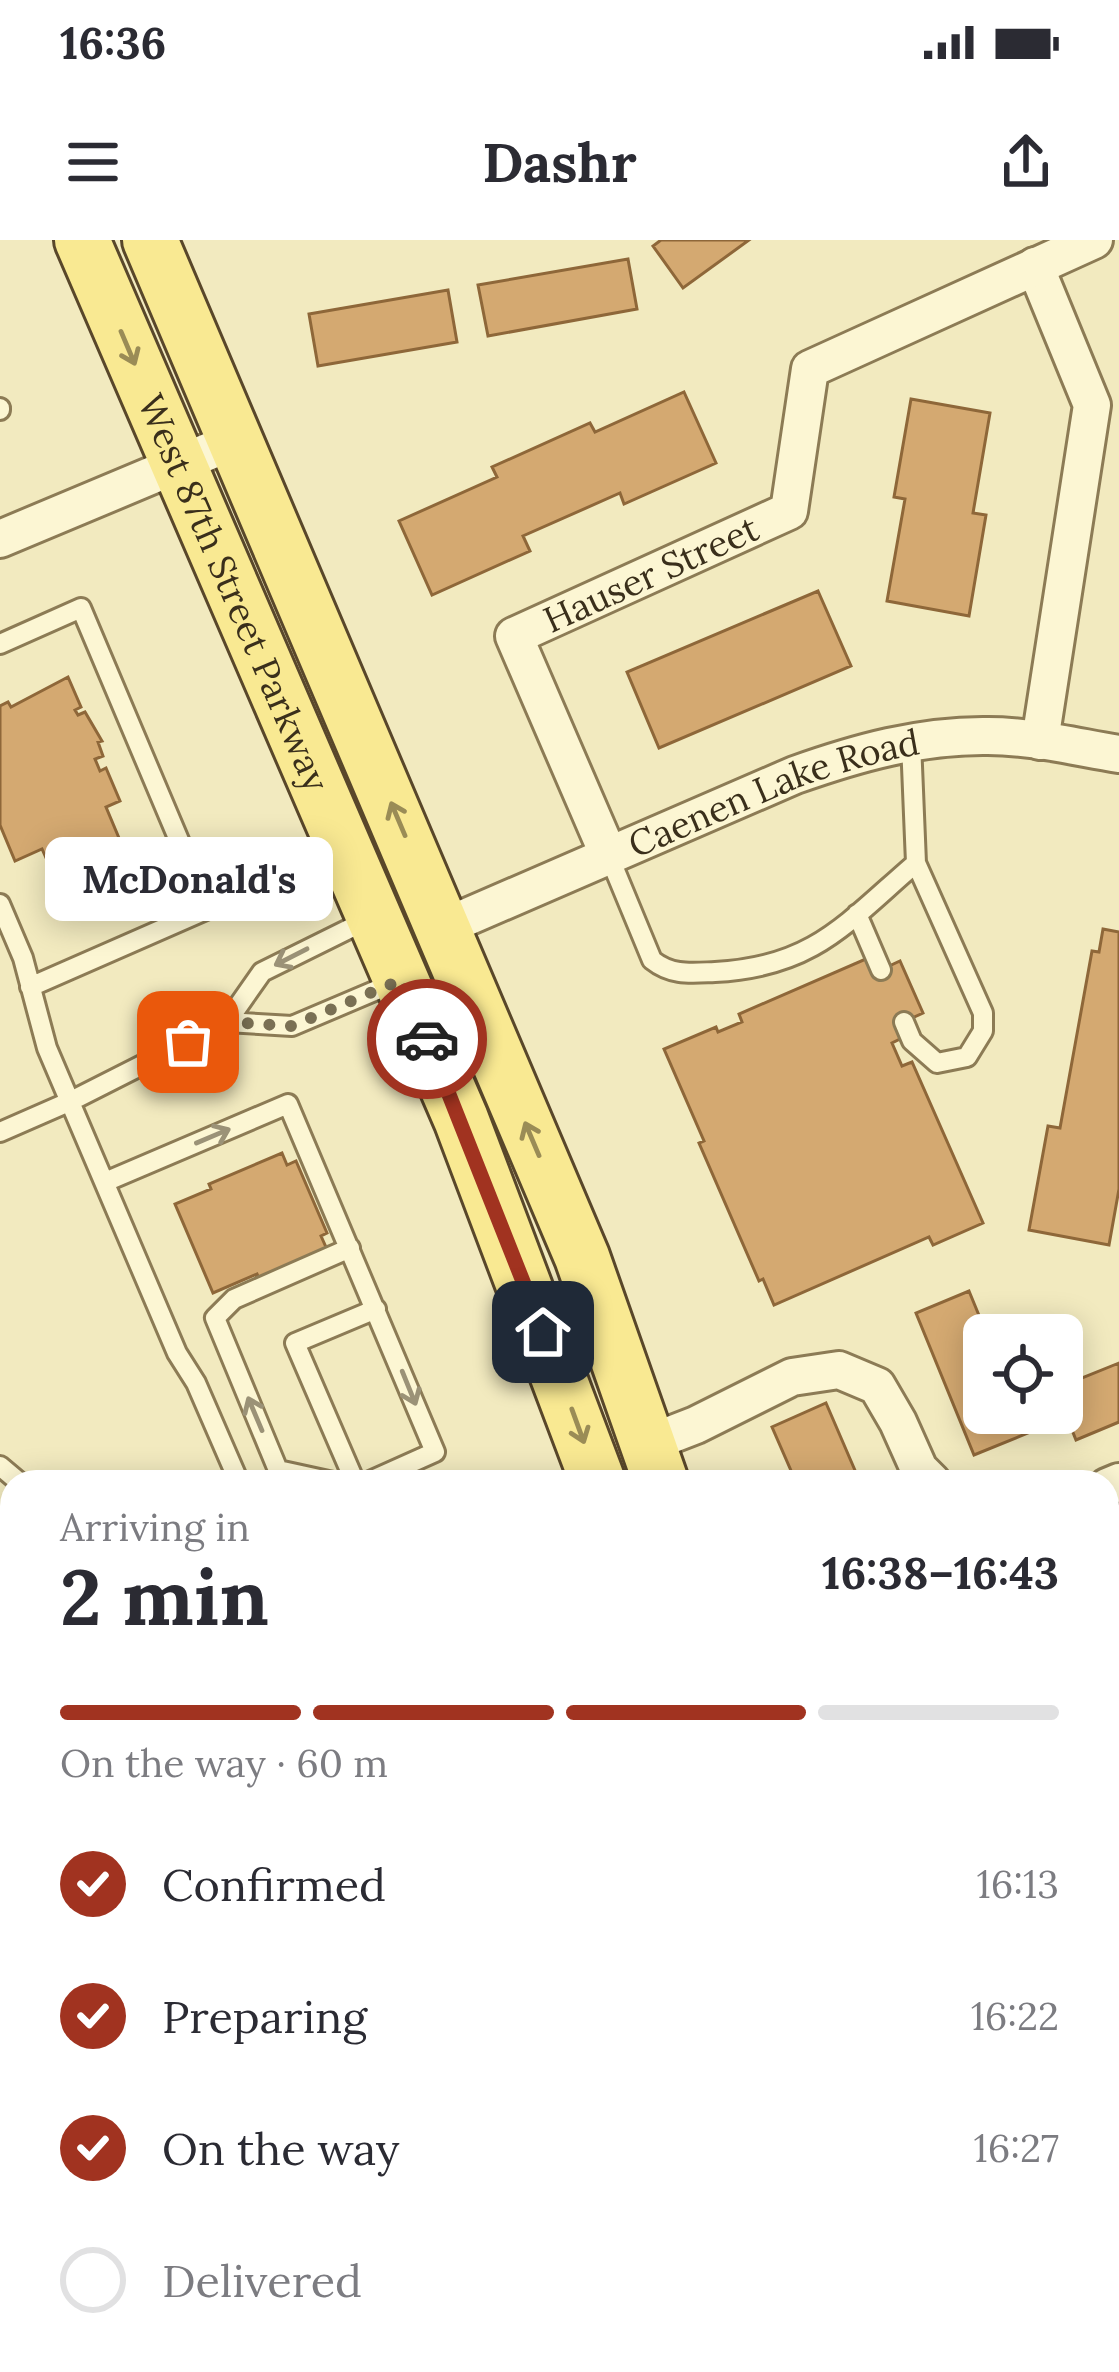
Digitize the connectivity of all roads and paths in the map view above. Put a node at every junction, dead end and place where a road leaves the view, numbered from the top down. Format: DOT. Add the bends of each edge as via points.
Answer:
graph roads {
  1 [pos="82,240"];
  2 [pos="150,240"];
  3 [pos="1094,240"];
  4 [pos="1034,266"];
  5 [pos="236,440"];
  6 [pos="178,465"];
  7 [pos="0,539"];
  8 [pos="0,644"];
  9 [pos="1040,741"];
  10 [pos="911,742"];
  11 [pos="1119,754"];
  12 [pos="609,856"];
  13 [pos="916,863"];
  14 [pos="0,904"];
  15 [pos="857,914"];
  16 [pos="375,916"];
  17 [pos="444,927"];
  18 [pos="881,970"];
  19 [pos="401,980"];
  20 [pos="30,986"];
  21 [pos="226,1022"];
  22 [pos="904,1022"];
  23 [pos="70,1101"];
  24 [pos="0,1132"];
  25 [pos="105,1182"];
  26 [pos="350,1248"];
  27 [pos="376,1309"];
  28 [pos="654,1463"];
  29 [pos="234,1470"];
  30 [pos="278,1470"];
  31 [pos="350,1470"];
  32 [pos="394,1470"];
  33 [pos="593,1470"];
  34 [pos="919,1470"];
  1 -- 6 [label="main road, West 87th Street Parkway, one-way"];
  2 -- 5 [label="main road, West 87th Street Parkway"];
  3 -- 4 [label="street, Hauser Street"];
  4 -- 9 [label="street" via="1092,405"];
  4 -- 12 [label="street, Hauser Street" via="810,369 790,511 514,637"];
  5 -- 6 [label="street"];
  17 -- 5 [label="main road, West 87th Street Parkway, one-way"];
  6 -- 7 [label="street"];
  6 -- 16 [label="main road, West 87th Street Parkway"];
  8 -- 20 [label="lane" via="81,608 208,909"];
  9 -- 10 [label="street, Caenen Lake Road"];
  9 -- 11 [label="street, Caenen Lake Road"];
  10 -- 12 [label="street, Caenen Lake Road" via="795,775"];
  10 -- 13 [label="lane"];
  12 -- 15 [label="lane" via="652,960 681,974 778,963 810,951"];
  12 -- 17 [label="street, Caenen Lake Road"];
  13 -- 15 [label="lane"];
  13 -- 22 [label="lane" via="983,1013 983,1031 967,1057 937,1063"];
  14 -- 20 [label="lane"];
  15 -- 18 [label="lane"];
  16 -- 19 [label="main road, West 87th Street Parkway"];
  16 -- 21 [label="lane, one-way" via="262,972"];
  28 -- 17 [label="main road, West 87th Street Parkway, one-way" via="582,1257"];
  19 -- 21 [label="lane" via="292,1026"];
  19 -- 33 [label="main road, West 87th Street Parkway, one-way"];
  20 -- 23 [label="lane"];
  21 -- 23 [label="lane"];
  23 -- 24 [label="lane"];
  23 -- 25 [label="lane"];
  25 -- 26 [label="lane, one-way" via="288,1104"];
  25 -- 29 [label="lane"];
  26 -- 27 [label="lane"];
  30 -- 26 [label="lane, one-way" via="215,1318 234,1299"];
  27 -- 31 [label="lane" via="295,1343"];
  27 -- 32 [label="lane, one-way" via="435,1451"];
  28 -- 34 [label="street" via="696,1426 792,1377 838,1370 877,1386"];
}
